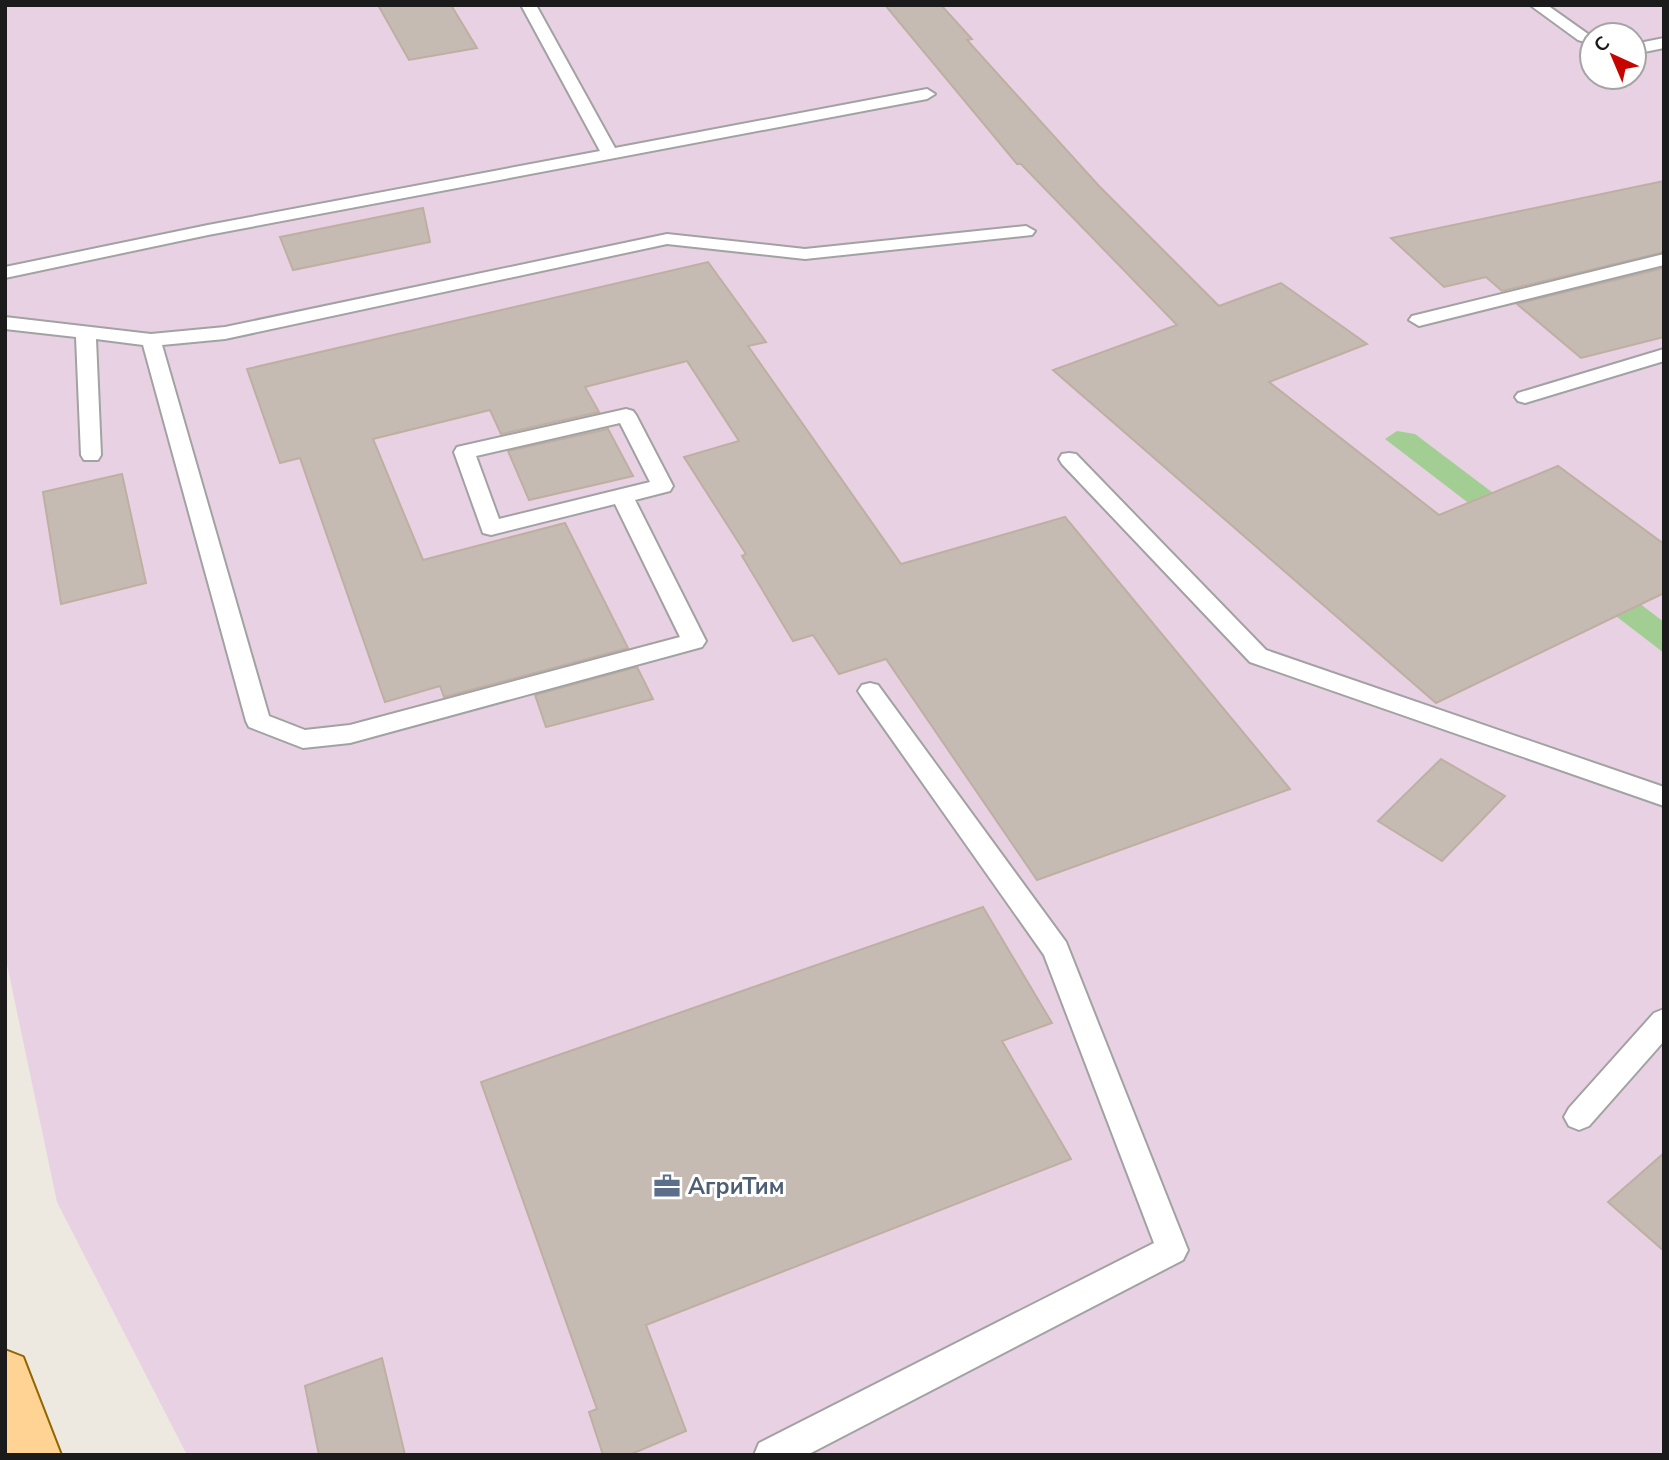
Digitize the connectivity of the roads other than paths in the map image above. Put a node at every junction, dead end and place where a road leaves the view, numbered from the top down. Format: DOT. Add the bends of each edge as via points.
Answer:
graph roads {
  1 [pos="528,5"];
  2 [pos="1538,5"];
  3 [pos="1578,33"];
  4 [pos="928,94"];
  5 [pos="610,154"];
  6 [pos="1026,231"];
  7 [pos="1664,259"];
  8 [pos="5,273"];
  9 [pos="1419,320"];
  10 [pos="5,323"];
  11 [pos="86,332"];
  12 [pos="151,340"];
  13 [pos="1664,355"];
  14 [pos="1525,397"];
  15 [pos="91,455"];
  16 [pos="1069,459"];
  17 [pos="622,496"];
  18 [pos="870,691"];
  19 [pos="1664,797"];
  20 [pos="1664,1021"];
  21 [pos="1578,1117"];
  22 [pos="5,1375"];
  23 [pos="34,1455"];
  24 [pos="771,1455"];
  1 -- 5 [label="lane"];
  2 -- 3 [label="lane"];
  4 -- 5 [label="lane"];
  5 -- 8 [label="lane"];
  6 -- 12 [label="lane" via="805,254 667,239 225,333"];
  7 -- 9 [label="lane"];
  10 -- 11 [label="lane"];
  11 -- 12 [label="lane"];
  11 -- 15 [label="lane"];
  12 -- 17 [label="lane" via="258,721 303,739 350,734 694,641"];
  13 -- 14 [label="lane"];
  16 -- 19 [label="lane" via="1258,656"];
  17 -- 17 [label="lane" via="491,528 464,452 626,415 662,486"];
  18 -- 24 [label="lane" via="1056,950 1172,1250"];
  20 -- 21 [label="lane"];
  22 -- 23 [label="main road"];
}
